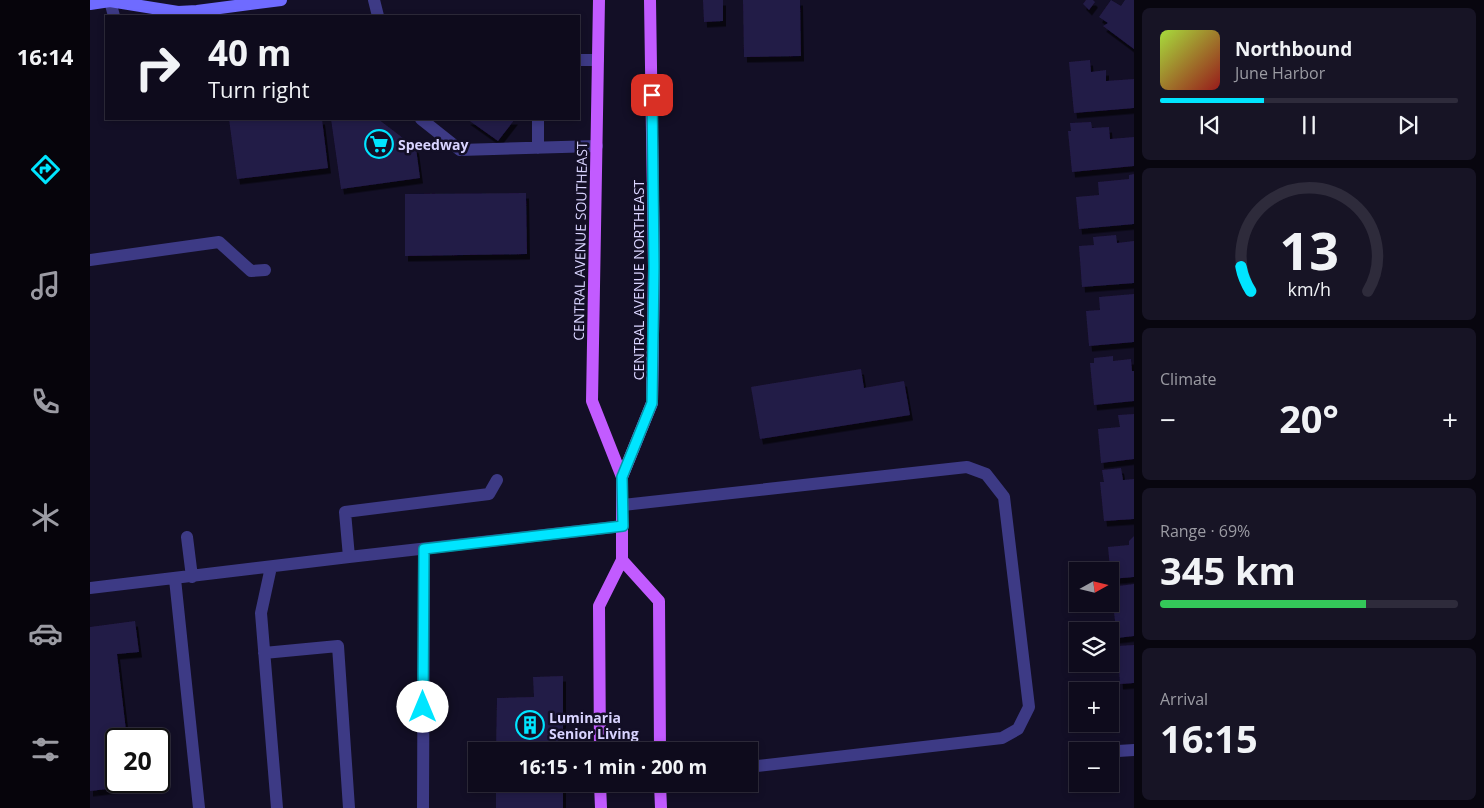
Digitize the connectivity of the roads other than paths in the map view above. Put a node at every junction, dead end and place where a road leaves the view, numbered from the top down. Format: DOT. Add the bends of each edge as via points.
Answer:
graph roads {
  1 [pos="280,0"];
  2 [pos="374,0"];
  3 [pos="600,0"];
  4 [pos="650,0"];
  5 [pos="111,1"];
  6 [pos="90,4"];
  7 [pos="198,14"];
  8 [pos="114,15"];
  9 [pos="378,15"];
  10 [pos="580,60"];
  11 [pos="598,60"];
  12 [pos="422,120"];
  13 [pos="538,120"];
  14 [pos="597,146"];
  15 [pos="538,148"];
  16 [pos="90,260"];
  17 [pos="265,270"];
  18 [pos="622,477"];
  19 [pos="497,480"];
  20 [pos="623,505"];
  21 [pos="623,526"];
  22 [pos="187,537"];
  23 [pos="424,549"];
  24 [pos="349,557"];
  25 [pos="622,560"];
  26 [pos="271,567"];
  27 [pos="192,577"];
  28 [pos="176,578"];
  29 [pos="90,588"];
  30 [pos="264,653"];
  31 [pos="600,742"];
  32 [pos="660,742"];
  33 [pos="1134,750"];
  34 [pos="1119,751"];
  35 [pos="758,766"];
  36 [pos="600,792"];
  37 [pos="660,792"];
  38 [pos="199,808"];
  39 [pos="277,808"];
  40 [pos="349,808"];
  41 [pos="424,808"];
  42 [pos="600,808"];
  43 [pos="661,808"];
  1 -- 7 [label="main road"];
  2 -- 9 [label="lane"];
  3 -- 11 [label="main road, CENTRAL AVENUE SOUTHEAST"];
  4 -- 18 [label="main road, CENTRAL AVENUE NORTHEAST" via="654,267 652,403"];
  5 -- 6 [label="main road"];
  5 -- 7 [label="main road"];
  5 -- 8 [label="lane"];
  10 -- 11 [label="lane"];
  11 -- 14 [label="main road, CENTRAL AVENUE SOUTHEAST"];
  12 -- 15 [label="lane" via="460,150"];
  13 -- 15 [label="lane"];
  14 -- 15 [label="lane"];
  14 -- 18 [label="main road, CENTRAL AVENUE SOUTHEAST" via="592,401"];
  16 -- 17 [label="lane" via="219,242 251,271"];
  18 -- 20 [label="main road, CENTRAL AVENUE NORTHEAST"];
  19 -- 24 [label="lane" via="488,494 344,512"];
  20 -- 21 [label="main road, CENTRAL AVENUE NORTHEAST"];
  20 -- 35 [label="lane" via="967,466 986,474 1004,497 1028,707 1018,729 1002,738"];
  21 -- 23 [label="lane"];
  21 -- 25 [label="main road, CENTRAL AVENUE NORTHEAST"];
  22 -- 27 [label="lane"];
  23 -- 24 [label="lane"];
  23 -- 41 [label="lane"];
  24 -- 26 [label="lane"];
  25 -- 31 [label="main road" via="599,606"];
  25 -- 32 [label="main road" via="659,601"];
  26 -- 27 [label="lane"];
  26 -- 30 [label="lane" via="260,613"];
  27 -- 28 [label="lane"];
  28 -- 29 [label="lane"];
  28 -- 38 [label="lane"];
  30 -- 39 [label="lane"];
  30 -- 40 [label="lane" via="338,646"];
  33 -- 34 [label="lane"];
  36 -- 42 [label="main road"];
  37 -- 43 [label="main road"];
}
